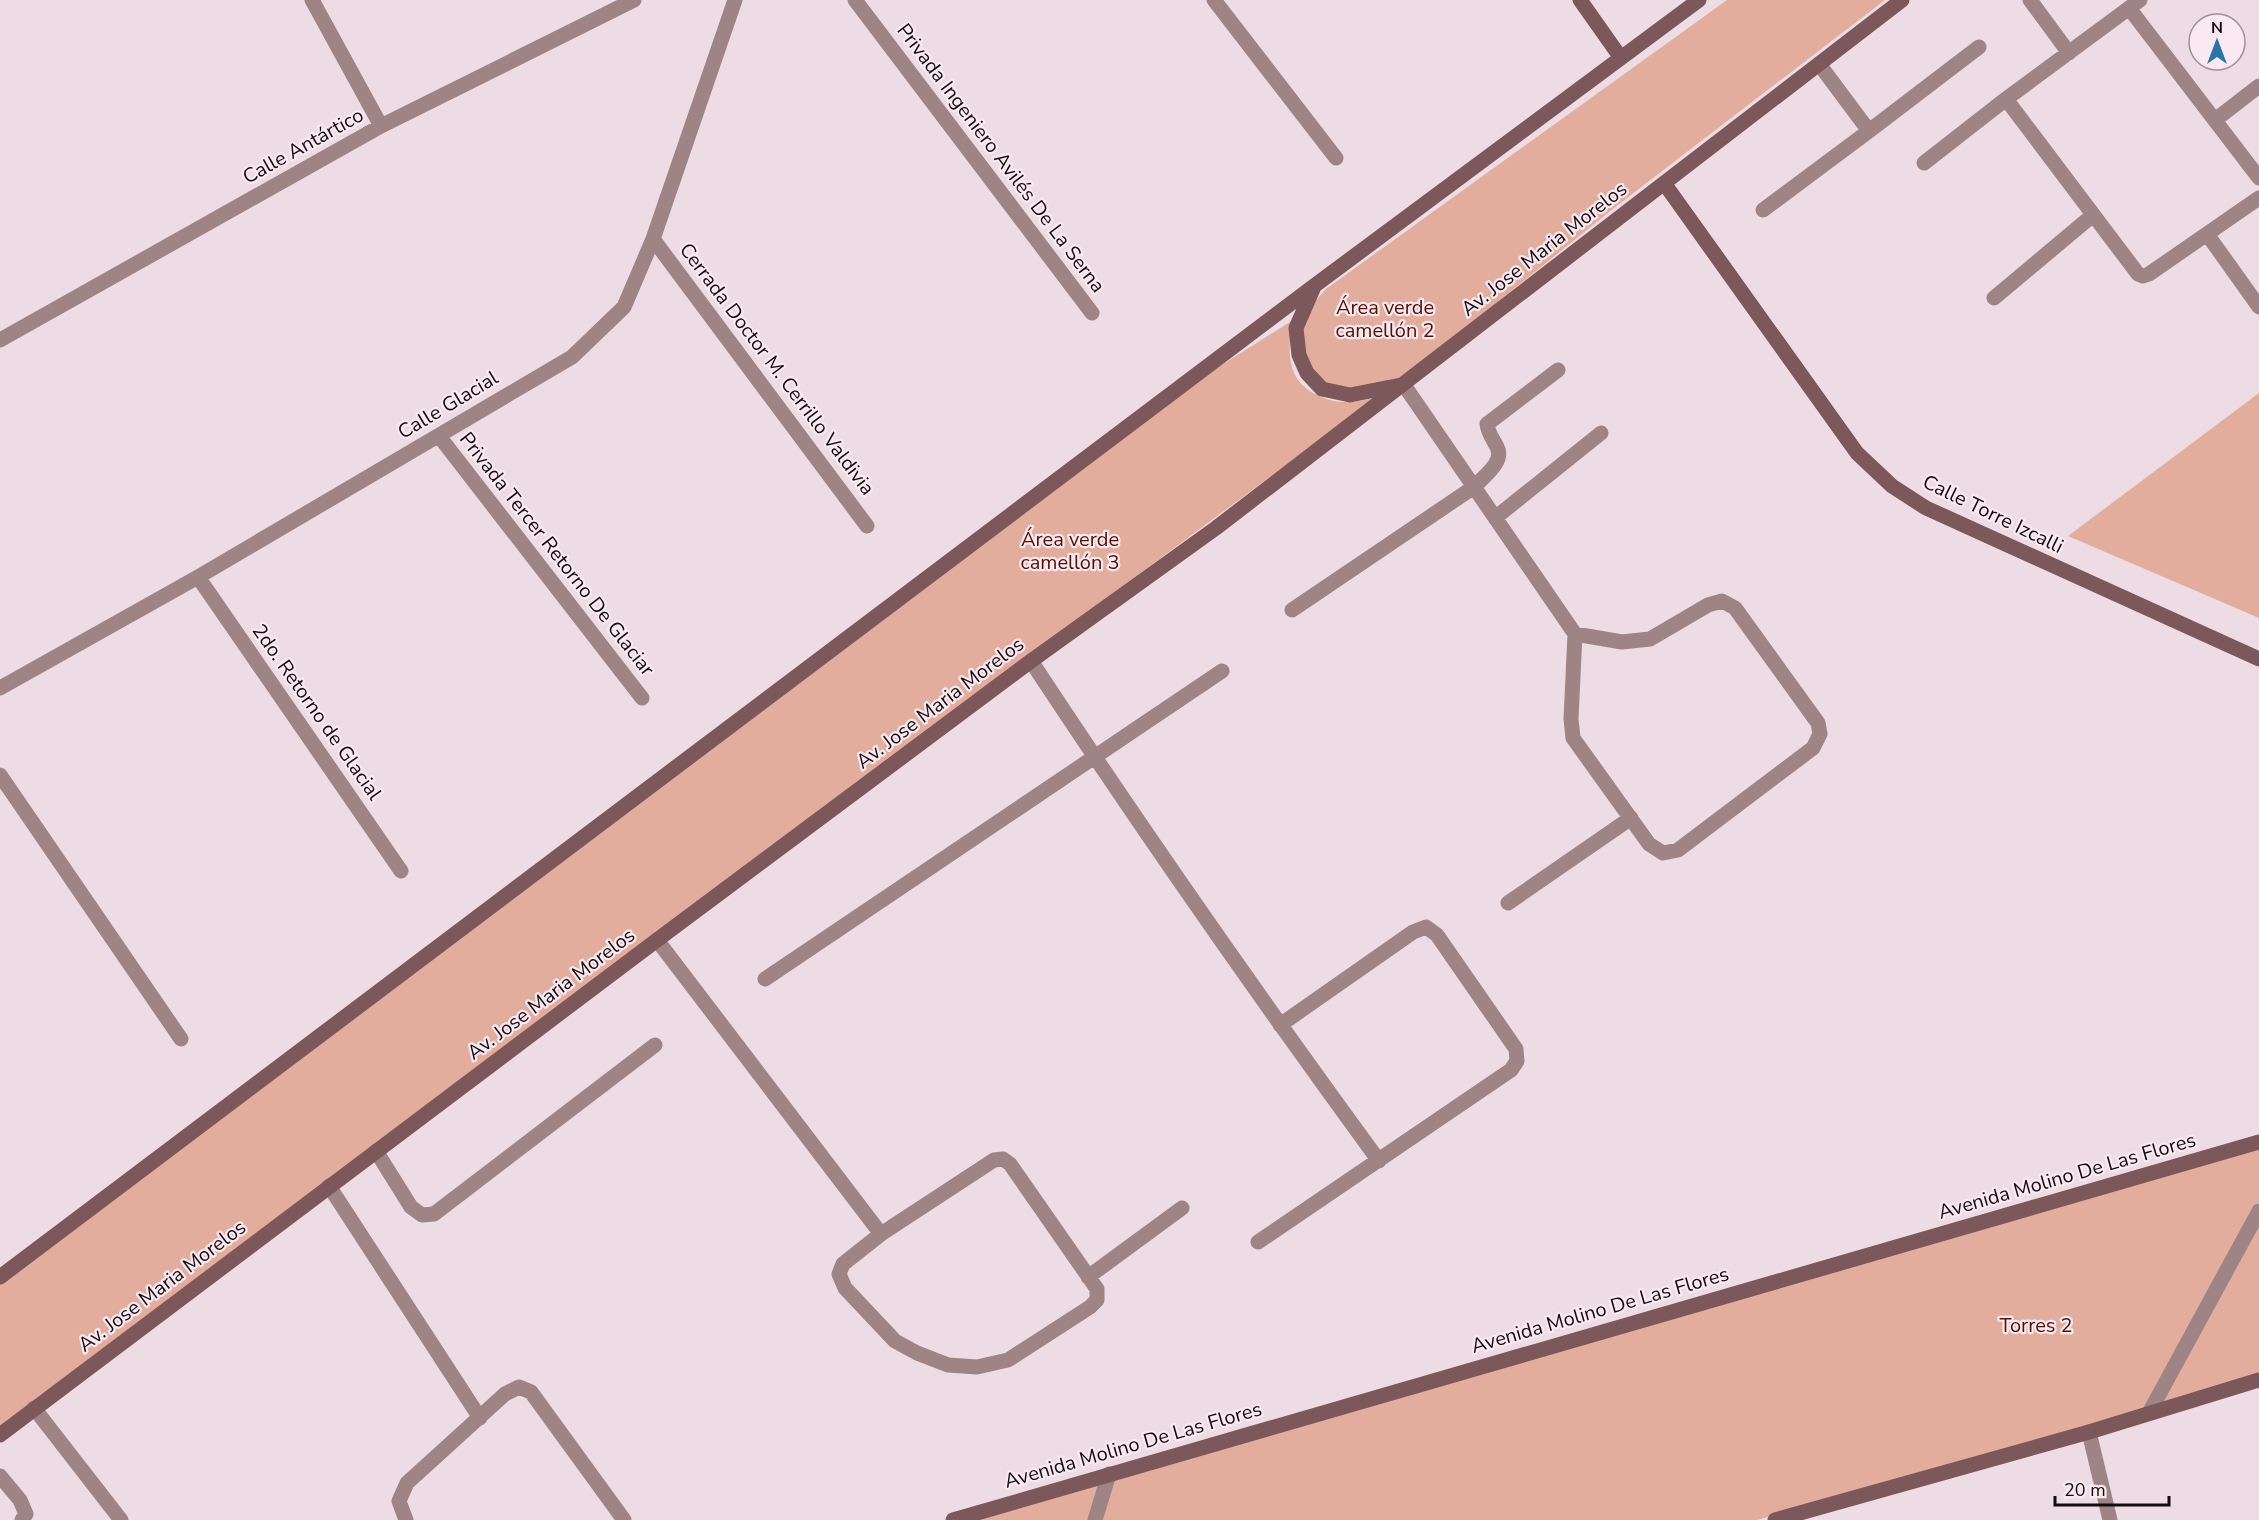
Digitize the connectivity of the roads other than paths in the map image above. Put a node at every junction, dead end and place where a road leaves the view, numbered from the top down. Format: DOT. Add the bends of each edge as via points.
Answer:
graph roads {
  1 [pos="312,0"];
  2 [pos="634,0"];
  3 [pos="735,0"];
  4 [pos="855,0"];
  5 [pos="1214,0"];
  6 [pos="1580,0"];
  7 [pos="1699,0"];
  8 [pos="1902,0"];
  9 [pos="2030,0"];
  10 [pos="2134,4"];
  11 [pos="1979,46"];
  12 [pos="2069,53"];
  13 [pos="1621,58"];
  14 [pos="1819,64"];
  15 [pos="2259,86"];
  16 [pos="2006,99"];
  17 [pos="2215,120"];
  18 [pos="381,126"];
  19 [pos="1869,131"];
  20 [pos="1336,158"];
  21 [pos="1924,164"];
  22 [pos="2259,178"];
  23 [pos="1664,183"];
  24 [pos="2259,198"];
  25 [pos="1764,210"];
  26 [pos="2093,215"];
  27 [pos="2207,234"];
  28 [pos="653,239"];
  29 [pos="1314,286"];
  30 [pos="1994,298"];
  31 [pos="2259,308"];
  32 [pos="1092,313"];
  33 [pos="0,340"];
  34 [pos="1558,370"];
  35 [pos="1404,385"];
  36 [pos="1601,433"];
  37 [pos="439,436"];
  38 [pos="1474,487"];
  39 [pos="1495,518"];
  40 [pos="867,525"];
  41 [pos="198,577"];
  42 [pos="1292,610"];
  43 [pos="1575,634"];
  44 [pos="2259,659"];
  45 [pos="1031,661"];
  46 [pos="1222,671"];
  47 [pos="0,688"];
  48 [pos="642,698"];
  49 [pos="1094,757"];
  50 [pos="0,775"];
  51 [pos="1630,818"];
  52 [pos="401,871"];
  53 [pos="1508,903"];
  54 [pos="657,940"];
  55 [pos="765,979"];
  56 [pos="1280,1025"];
  57 [pos="181,1039"];
  58 [pos="655,1045"];
  59 [pos="2259,1142"];
  60 [pos="376,1151"];
  61 [pos="1378,1161"];
  62 [pos="329,1186"];
  63 [pos="1182,1208"];
  64 [pos="2259,1211"];
  65 [pos="881,1234"];
  66 [pos="1258,1242"];
  67 [pos="0,1277"];
  68 [pos="1088,1277"];
  69 [pos="2259,1380"];
  70 [pos="34,1408"];
  71 [pos="2149,1413"];
  72 [pos="480,1418"];
  73 [pos="2089,1432"];
  74 [pos="0,1436"];
  75 [pos="1109,1474"];
  76 [pos="0,1476"];
  77 [pos="22,1520"];
  78 [pos="121,1520"];
  79 [pos="406,1520"];
  80 [pos="624,1520"];
  81 [pos="953,1520"];
  82 [pos="1095,1520"];
  83 [pos="1775,1520"];
  84 [pos="2110,1520"];
  1 -- 18 [label="street"];
  2 -- 18 [label="street, Calle Antártico"];
  3 -- 28 [label="street, Calle Glacial"];
  4 -- 32 [label="street, Privada Ingeniero Avilés De La Serna"];
  5 -- 20 [label="street"];
  6 -- 13 [label="main road"];
  7 -- 13 [label="main road"];
  8 -- 14 [label="main road, Av. Jose Maria Morelos"];
  9 -- 12 [label="street"];
  10 -- 12 [label="street"];
  10 -- 17 [label="street"];
  11 -- 19 [label="street"];
  12 -- 16 [label="street"];
  13 -- 29 [label="main road"];
  14 -- 19 [label="street"];
  14 -- 23 [label="main road, Av. Jose Maria Morelos"];
  15 -- 17 [label="street"];
  16 -- 21 [label="street"];
  16 -- 26 [label="street"];
  17 -- 22 [label="street"];
  18 -- 33 [label="street, Calle Antártico"];
  19 -- 25 [label="street"];
  23 -- 35 [label="main road, Av. Jose Maria Morelos"];
  23 -- 44 [label="main road, Calle Torre Izcalli" via="1857,453 1892,486 1926,508"];
  24 -- 27 [label="street"];
  26 -- 27 [label="street" via="2143,276"];
  26 -- 30 [label="street"];
  27 -- 31 [label="street"];
  28 -- 37 [label="street, Calle Glacial" via="624,307 572,357"];
  28 -- 40 [label="street, Cerrada Doctor M. Cerrillo Valdivia"];
  29 -- 35 [label="main road" via="1296,328 1299,355 1307,373 1322,389 1350,395"];
  29 -- 67 [label="main road"];
  34 -- 38 [label="street" via="1488,424 1499,457"];
  35 -- 38 [label="street"];
  35 -- 45 [label="main road, Av. Jose Maria Morelos" via="1216,528"];
  36 -- 39 [label="street"];
  37 -- 41 [label="street, Calle Glacial"];
  37 -- 48 [label="street, Privada Tercer Retorno De Glaciar"];
  38 -- 39 [label="street"];
  38 -- 42 [label="street"];
  39 -- 43 [label="street"];
  41 -- 47 [label="street, Calle Glacial"];
  41 -- 52 [label="street, 2do. Retorno de Glacial"];
  43 -- 51 [label="street" via="1572,738"];
  43 -- 51 [label="street" via="1622,642 1650,639 1722,601 1735,608 1818,723 1820,734 1813,748 1678,850 1663,854 1648,844"];
  45 -- 49 [label="street"];
  45 -- 54 [label="main road, Av. Jose Maria Morelos"];
  46 -- 49 [label="street"];
  49 -- 55 [label="street"];
  49 -- 56 [label="street"];
  50 -- 57 [label="street"];
  51 -- 53 [label="street"];
  54 -- 60 [label="main road, Av. Jose Maria Morelos"];
  54 -- 65 [label="street"];
  56 -- 61 [label="street"];
  56 -- 61 [label="street" via="1413,932 1426,927 1437,935 1516,1049 1517,1061 1511,1070"];
  58 -- 60 [label="street" via="434,1214 422,1215 411,1207"];
  59 -- 75 [label="main road, Avenida Molino De Las Flores"];
  60 -- 62 [label="main road, Av. Jose Maria Morelos"];
  61 -- 66 [label="street"];
  62 -- 70 [label="main road, Av. Jose Maria Morelos"];
  62 -- 72 [label="street"];
  63 -- 68 [label="street"];
  64 -- 71 [label="street"];
  65 -- 68 [label="street" via="994,1160 1003,1159"];
  65 -- 68 [label="street" via="843,1264 839,1274 844,1288 895,1341 948,1365 977,1367 1008,1360 1096,1300 1097,1289"];
  69 -- 71 [label="main road"];
  70 -- 74 [label="main road, Av. Jose Maria Morelos"];
  70 -- 78 [label="street"];
  71 -- 73 [label="main road"];
  72 -- 79 [label="street" via="407,1484 399,1501"];
  72 -- 80 [label="street" via="505,1394 519,1387 531,1392"];
  73 -- 83 [label="main road"];
  73 -- 84 [label="street"];
  75 -- 81 [label="main road, Avenida Molino De Las Flores"];
  75 -- 82 [label="street"];
  76 -- 77 [label="street" via="20,1500 26,1514"];
}
